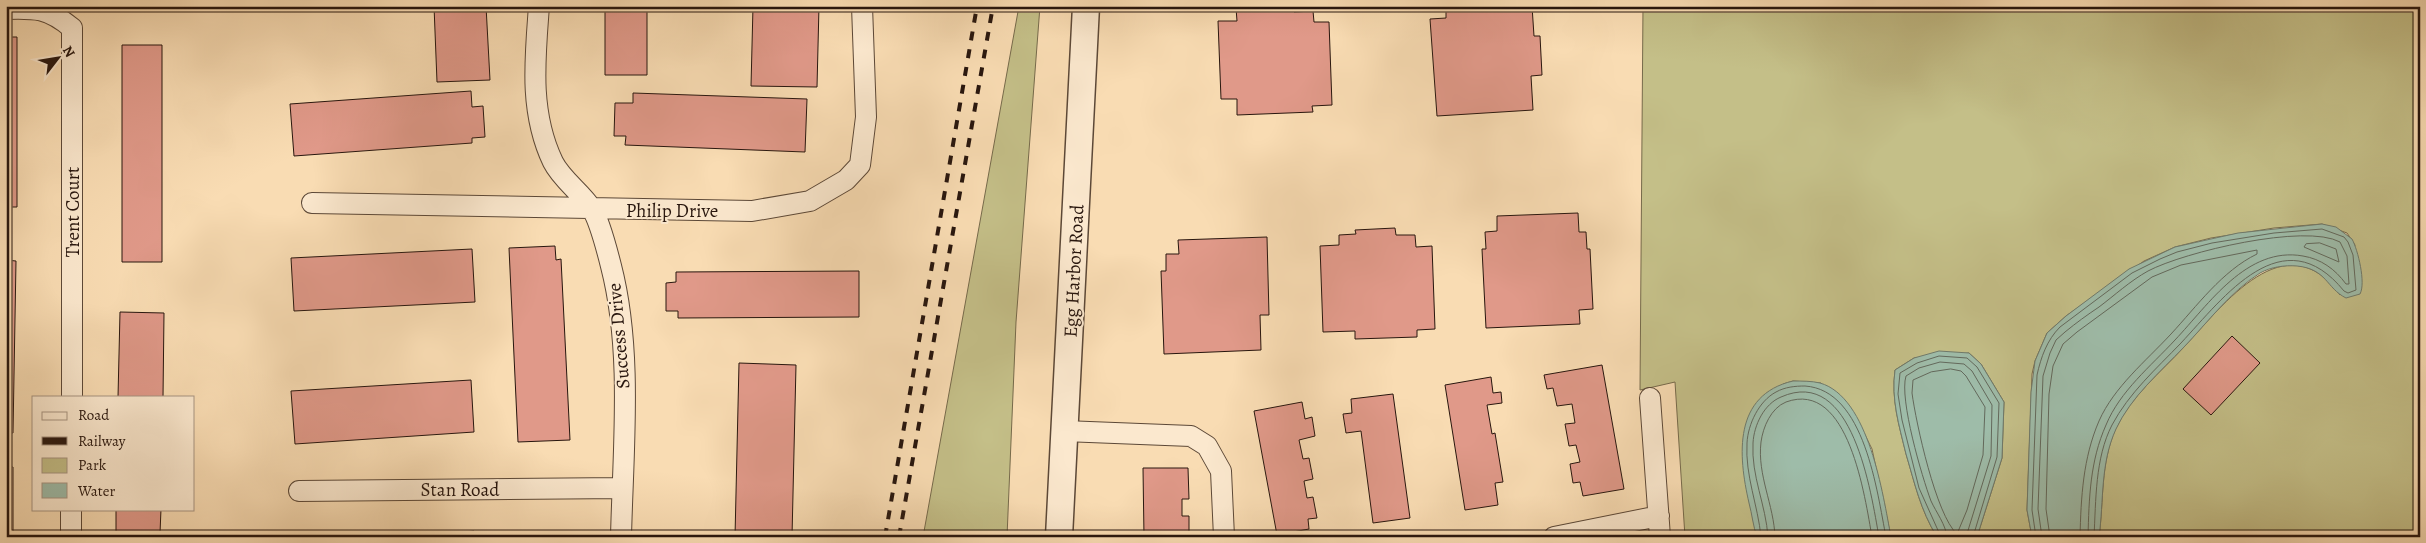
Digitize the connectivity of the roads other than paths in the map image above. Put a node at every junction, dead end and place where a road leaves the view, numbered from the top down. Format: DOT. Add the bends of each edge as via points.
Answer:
graph roads {
  1 [pos="539,6"];
  2 [pos="862,6"];
  3 [pos="1086,6"];
  4 [pos="6,9"];
  5 [pos="312,203"];
  6 [pos="592,209"];
  7 [pos="72,396"];
  8 [pos="1650,398"];
  9 [pos="1064,431"];
  10 [pos="622,488"];
  11 [pos="299,490"];
  12 [pos="71,510"];
  13 [pos="1659,516"];
  14 [pos="71,537"];
  15 [pos="621,537"];
  16 [pos="1059,537"];
  17 [pos="1224,537"];
  18 [pos="1554,537"];
  19 [pos="1660,537"];
  1 -- 6 [label="street, Success Drive" via="535,103 541,130 554,164"];
  2 -- 6 [label="street, Philip Drive" via="866,116 860,165 846,180 810,202 752,210"];
  3 -- 9 [label="street, Egg Harbor Road"];
  4 -- 7 [label="street, Trent Court" via="32,8 56,14 72,28"];
  5 -- 6 [label="street, Philip Drive"];
  6 -- 10 [label="street, Success Drive" via="620,301 624,373"];
  8 -- 13 [label="street"];
  9 -- 16 [label="street, Egg Harbor Road"];
  9 -- 17 [label="street" via="1192,436 1207,446 1221,471"];
  10 -- 11 [label="street, Stan Road"];
  10 -- 15 [label="street, Success Drive"];
  12 -- 14 [label="street"];
  13 -- 18 [label="street"];
  13 -- 19 [label="street"];
}
